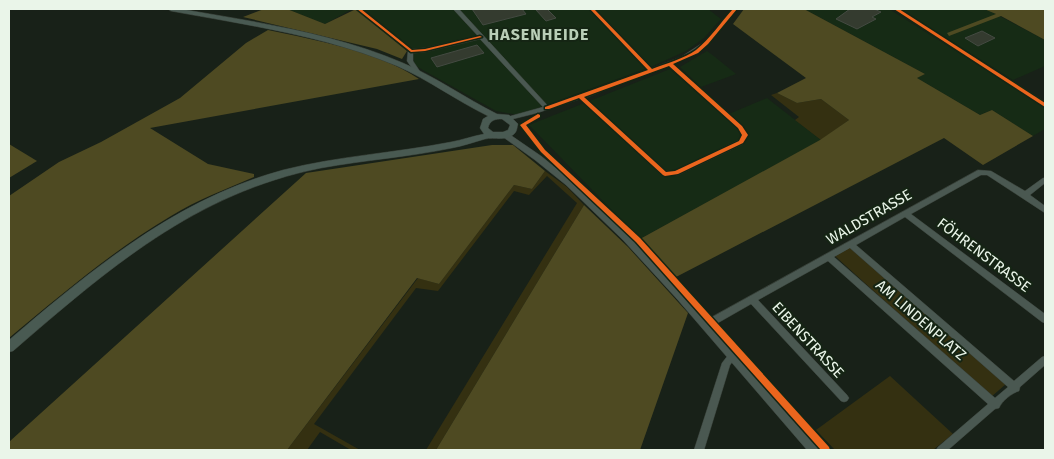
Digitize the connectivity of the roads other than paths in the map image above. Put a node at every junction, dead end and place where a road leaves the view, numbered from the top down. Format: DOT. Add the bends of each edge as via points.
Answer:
graph roads {
  1 [pos="171,9"];
  2 [pos="359,9"];
  3 [pos="456,9"];
  4 [pos="592,9"];
  5 [pos="736,9"];
  6 [pos="896,9"];
  7 [pos="480,37"];
  8 [pos="411,51"];
  9 [pos="670,64"];
  10 [pos="652,70"];
  11 [pos="418,73"];
  12 [pos="581,97"];
  13 [pos="1044,102"];
  14 [pos="471,104"];
  15 [pos="547,108"];
  16 [pos="495,116"];
  17 [pos="511,127"];
  18 [pos="486,128"];
  19 [pos="1045,180"];
  20 [pos="1025,195"];
  21 [pos="1045,210"];
  22 [pos="905,213"];
  23 [pos="850,244"];
  24 [pos="828,256"];
  25 [pos="752,300"];
  26 [pos="1045,319"];
  27 [pos="706,325"];
  28 [pos="9,347"];
  29 [pos="732,357"];
  30 [pos="1045,360"];
  31 [pos="1016,388"];
  32 [pos="844,398"];
  33 [pos="996,404"];
  34 [pos="699,450"];
  35 [pos="814,450"];
  36 [pos="941,450"];
  1 -- 11 [label="main road" via="330,40"];
  2 -- 8 [label="street"];
  3 -- 7 [label="street"];
  4 -- 10 [label="street"];
  5 -- 9 [label="street" via="702,47"];
  6 -- 13 [label="street"];
  7 -- 8 [label="street"];
  7 -- 15 [label="street"];
  8 -- 11 [label="street" via="408,58"];
  9 -- 10 [label="street"];
  9 -- 12 [label="street" via="740,127 745,135 741,142 676,173 665,174"];
  10 -- 12 [label="street"];
  11 -- 14 [label="main road"];
  12 -- 15 [label="street"];
  14 -- 16 [label="main road"];
  14 -- 18 [label="main road"];
  15 -- 17 [label="street"];
  16 -- 17 [label="main road"];
  16 -- 18 [label="main road"];
  17 -- 18 [label="main road"];
  17 -- 27 [label="street" via="529,149 631,242"];
  18 -- 28 [label="main road" via="463,142 290,172 258,181 196,207 120,254"];
  19 -- 20 [label="street"];
  20 -- 21 [label="street"];
  20 -- 22 [label="street, WALDSTRASSE" via="989,173 980,172"];
  22 -- 23 [label="street, WALDSTRASSE"];
  22 -- 26 [label="street, FÖHRENSTRASSE"];
  23 -- 24 [label="street, WALDSTRASSE"];
  23 -- 31 [label="street, AM LINDENPLATZ"];
  24 -- 25 [label="street, WALDSTRASSE"];
  24 -- 33 [label="street, AM LINDENPLATZ"];
  25 -- 27 [label="street, WALDSTRASSE"];
  25 -- 32 [label="street, EIBENSTRASSE"];
  27 -- 29 [label="street"];
  29 -- 34 [label="street" via="726,363"];
  29 -- 35 [label="street"];
  30 -- 31 [label="street"];
  31 -- 33 [label="street"];
  33 -- 36 [label="street"];
}
